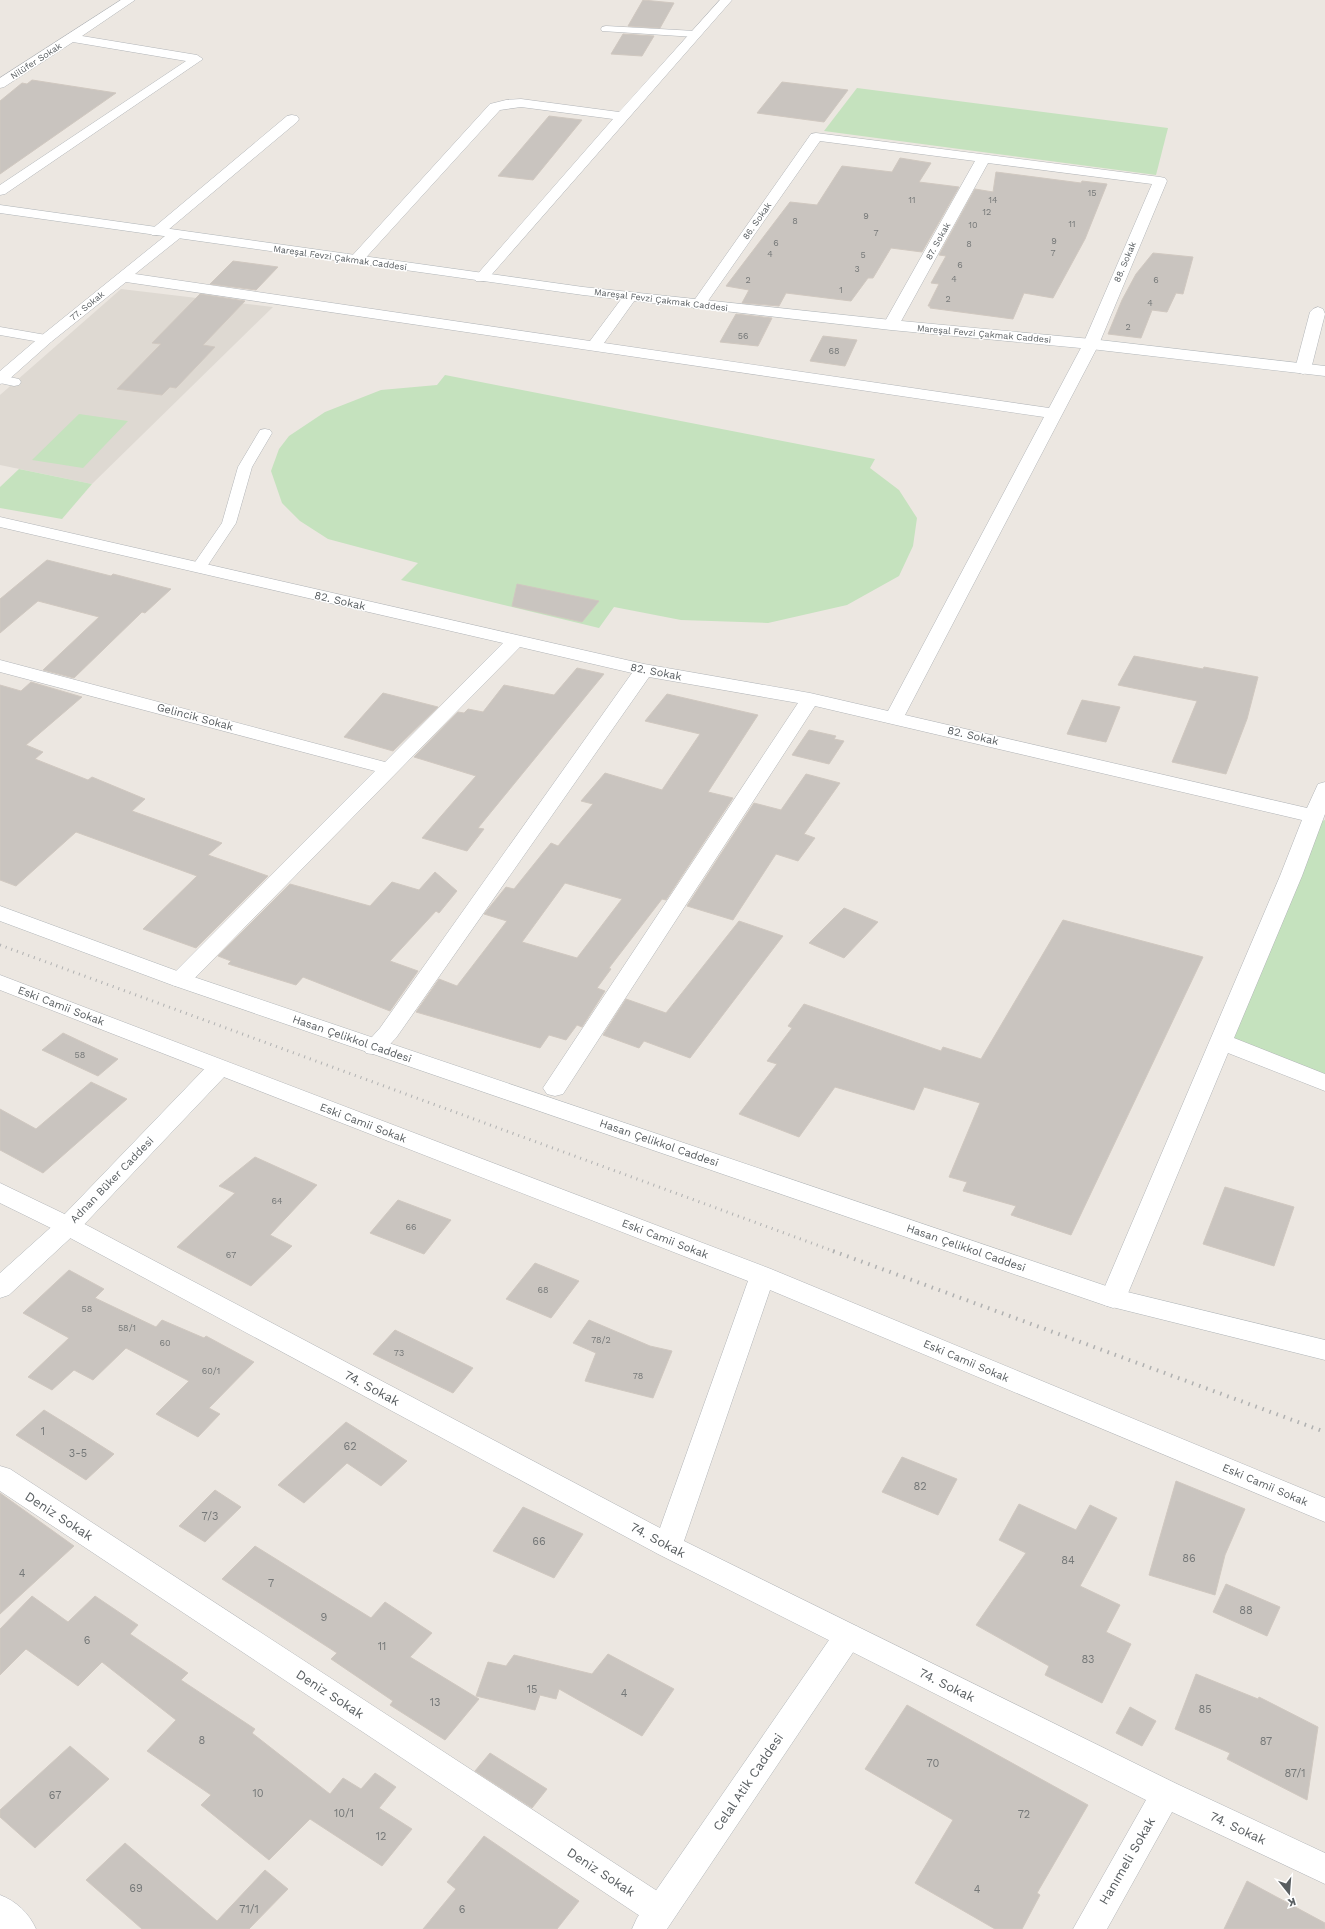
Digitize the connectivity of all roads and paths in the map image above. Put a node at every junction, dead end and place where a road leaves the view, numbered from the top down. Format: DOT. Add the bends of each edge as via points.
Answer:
graph roads {
  1 [pos="129,0"];
  2 [pos="726,0"];
  3 [pos="606,29"];
  4 [pos="695,34"];
  5 [pos="72,38"];
  6 [pos="0,84"];
  7 [pos="622,116"];
  8 [pos="292,119"];
  9 [pos="984,158"];
  10 [pos="0,191"];
  11 [pos="0,209"];
  12 [pos="158,232"];
  13 [pos="174,235"];
  14 [pos="356,260"];
  15 [pos="123,277"];
  16 [pos="481,278"];
  17 [pos="630,297"];
  18 [pos="698,305"];
  19 [pos="1318,312"];
  20 [pos="891,325"];
  21 [pos="0,331"];
  22 [pos="46,339"];
  23 [pos="1091,344"];
  24 [pos="593,347"];
  25 [pos="1303,369"];
  26 [pos="1325,371"];
  27 [pos="5,380"];
  28 [pos="1054,414"];
  29 [pos="265,433"];
  30 [pos="0,522"];
  31 [pos="199,568"];
  32 [pos="515,642"];
  33 [pos="0,666"];
  34 [pos="644,670"];
  35 [pos="810,699"];
  36 [pos="894,718"];
  37 [pos="389,769"];
  38 [pos="1325,791"];
  39 [pos="1313,816"];
  40 [pos="0,913"];
  41 [pos="180,980"];
  42 [pos="0,982"];
  43 [pos="1221,1042"];
  44 [pos="374,1047"];
  45 [pos="220,1068"];
  46 [pos="1325,1083"];
  47 [pos="555,1088"];
  48 [pos="0,1192"];
  49 [pos="68,1226"];
  50 [pos="762,1276"];
  51 [pos="0,1288"];
  52 [pos="1114,1298"];
  53 [pos="1325,1350"];
  54 [pos="0,1477"];
  55 [pos="1325,1510"];
  56 [pos="668,1546"];
  57 [pos="848,1636"];
  58 [pos="1166,1794"];
  59 [pos="1325,1870"];
  60 [pos="0,1910"];
  61 [pos="654,1920"];
  62 [pos="20,1929"];
  63 [pos="1089,1929"];
  1 -- 5 [label="street, Nilüfer Sokak"];
  2 -- 4 [label="street"];
  3 -- 4 [label="lane"];
  4 -- 7 [label="street"];
  5 -- 6 [label="street, Nilüfer Sokak"];
  5 -- 10 [label="street" via="197,59"];
  7 -- 14 [label="street" via="521,102 495,107"];
  7 -- 16 [label="street"];
  8 -- 12 [label="street"];
  9 -- 18 [label="street, 86. Sokak" via="816,137"];
  9 -- 20 [label="street, 87. Sokak"];
  9 -- 23 [label="street, 88. Sokak" via="1160,181"];
  11 -- 12 [label="street, Mareşal Fevzi Çakmak Caddesi"];
  12 -- 13 [label="street, Mareşal Fevzi Çakmak Caddesi"];
  13 -- 14 [label="street, Mareşal Fevzi Çakmak Caddesi"];
  13 -- 15 [label="street, 77. Sokak"];
  14 -- 16 [label="street, Mareşal Fevzi Çakmak Caddesi"];
  15 -- 22 [label="street, 77. Sokak"];
  15 -- 24 [label="street"];
  16 -- 17 [label="street, Mareşal Fevzi Çakmak Caddesi"];
  17 -- 18 [label="street, Mareşal Fevzi Çakmak Caddesi"];
  17 -- 24 [label="street"];
  18 -- 20 [label="street, Mareşal Fevzi Çakmak Caddesi"];
  19 -- 25 [label="street"];
  20 -- 23 [label="street, Mareşal Fevzi Çakmak Caddesi"];
  21 -- 22 [label="lane"];
  22 -- 27 [label="street, 77. Sokak"];
  23 -- 25 [label="street, Mareşal Fevzi Çakmak Caddesi"];
  23 -- 28 [label="street, 88. Sokak"];
  24 -- 28 [label="street"];
  25 -- 26 [label="street, Mareşal Fevzi Çakmak Caddesi"];
  28 -- 36 [label="street, 88. Sokak"];
  29 -- 31 [label="lane" via="245,467 229,524"];
  30 -- 31 [label="street, 82. Sokak"];
  31 -- 32 [label="street, 82. Sokak"];
  32 -- 34 [label="street, 82. Sokak"];
  32 -- 37 [label="street"];
  33 -- 37 [label="street, Gelincik Sokak"];
  34 -- 35 [label="street, 82. Sokak"];
  34 -- 44 [label="street" via="393,1026"];
  35 -- 36 [label="street, 82. Sokak"];
  35 -- 47 [label="street"];
  36 -- 39 [label="street, 82. Sokak"];
  37 -- 41 [label="street"];
  38 -- 39 [label="street"];
  39 -- 43 [label="street" via="1291,876"];
  40 -- 41 [label="street, Hasan Çelikkol Caddesi"];
  41 -- 44 [label="street, Hasan Çelikkol Caddesi"];
  42 -- 45 [label="street, Eski Camii Sokak"];
  43 -- 46 [label="street"];
  43 -- 52 [label="street"];
  44 -- 52 [label="street, Hasan Çelikkol Caddesi"];
  45 -- 49 [label="street, Adnan Büker Caddesi"];
  45 -- 50 [label="street, Eski Camii Sokak"];
  48 -- 49 [label="street, 74. Sokak"];
  49 -- 51 [label="street, Adnan Büker Caddesi"];
  49 -- 56 [label="street, 74. Sokak"];
  50 -- 55 [label="street, Eski Camii Sokak"];
  50 -- 56 [label="street"];
  52 -- 53 [label="street, Hasan Çelikkol Caddesi"];
  54 -- 61 [label="street, Deniz Sokak"];
  56 -- 57 [label="street, 74. Sokak"];
  57 -- 58 [label="street, 74. Sokak"];
  57 -- 61 [label="street, Celal Atik Caddesi"];
  58 -- 59 [label="street, 74. Sokak"];
  58 -- 63 [label="street, Hanımeli Sokak"];
  60 -- 62 [label="street"];
}
